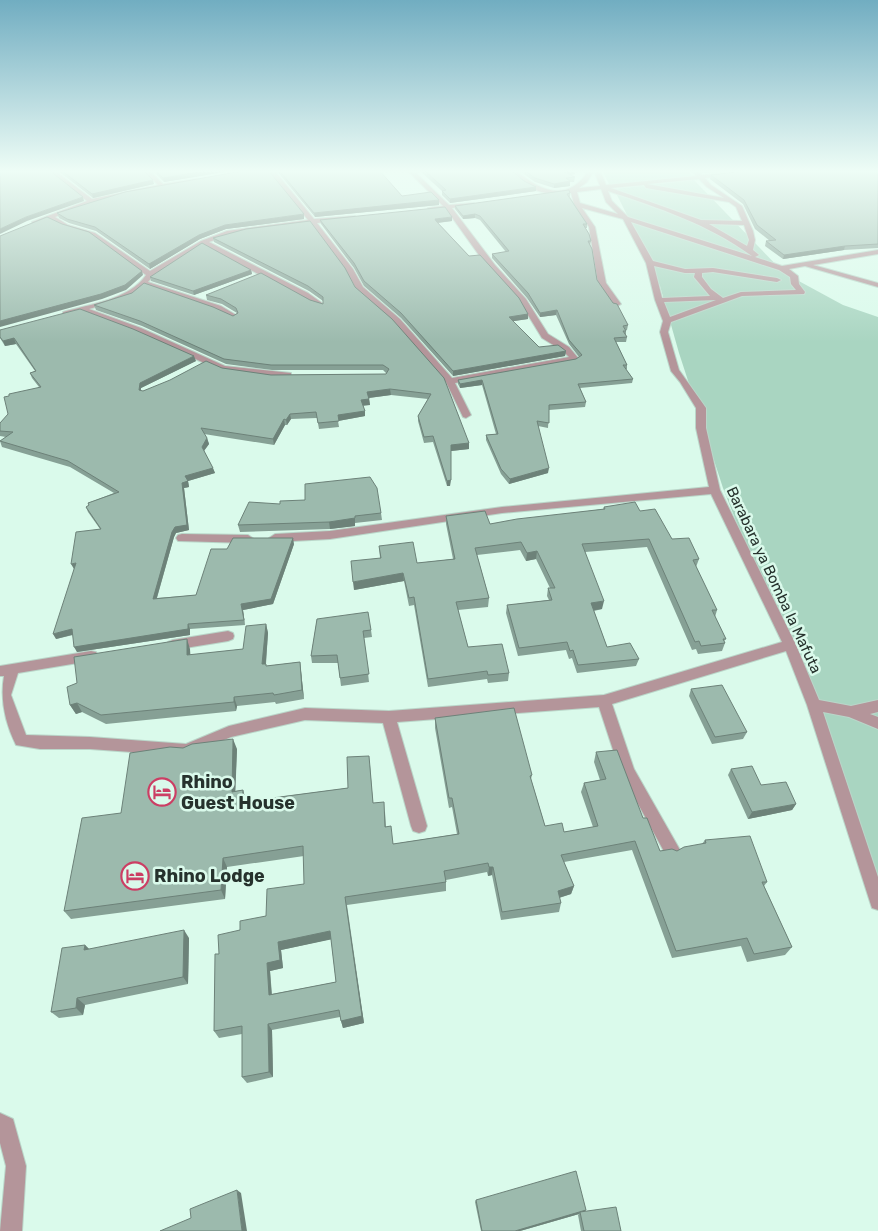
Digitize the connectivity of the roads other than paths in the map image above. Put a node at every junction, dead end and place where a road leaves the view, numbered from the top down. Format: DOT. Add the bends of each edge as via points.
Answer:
graph roads {
  1 [pos="71,227"];
  2 [pos="255,227"];
  3 [pos="317,227"];
  4 [pos="463,227"];
  5 [pos="592,227"];
  6 [pos="631,227"];
  7 [pos="656,227"];
  8 [pos="708,227"];
  9 [pos="748,227"];
  10 [pos="203,242"];
  11 [pos="736,242"];
  12 [pos="718,247"];
  13 [pos="749,250"];
  14 [pos="878,252"];
  15 [pos="650,263"];
  16 [pos="765,263"];
  17 [pos="804,265"];
  18 [pos="782,268"];
  19 [pos="699,271"];
  20 [pos="150,274"];
  21 [pos="262,274"];
  22 [pos="254,277"];
  23 [pos="777,280"];
  24 [pos="144,283"];
  25 [pos="878,285"];
  26 [pos="741,294"];
  27 [pos="717,298"];
  28 [pos="729,299"];
  29 [pos="659,300"];
  30 [pos="616,304"];
  31 [pos="319,305"];
  32 [pos="84,310"];
  33 [pos="58,316"];
  34 [pos="233,317"];
  35 [pos="667,321"];
  36 [pos="300,375"];
  37 [pos="450,380"];
  38 [pos="466,415"];
  39 [pos="715,490"];
  40 [pos="182,538"];
  41 [pos="228,636"];
  42 [pos="790,645"];
  43 [pos="158,647"];
  44 [pos="105,654"];
  45 [pos="6,669"];
  46 [pos="604,701"];
  47 [pos="814,705"];
  48 [pos="878,706"];
  49 [pos="851,712"];
  50 [pos="389,717"];
  51 [pos="878,723"];
  52 [pos="419,826"];
  53 [pos="672,850"];
  54 [pos="878,902"];
  55 [pos="0,1123"];
  56 [pos="11,1231"];
  1 -- 20 [label="street" via="93,234"];
  2 -- 10 [label="street" via="229,232"];
  3 -- 37 [label="street" via="360,288 397,321"];
  4 -- 37 [label="street" via="523,301 545,336 575,358"];
  5 -- 30 [label="street" via="602,283"];
  6 -- 15 [label="street, Barabara ya Bomba la Mafuta"];
  7 -- 12 [label="street"];
  8 -- 11 [label="street"];
  9 -- 13 [label="street" via="752,240"];
  10 -- 20 [label="street"];
  10 -- 21 [label="street"];
  11 -- 12 [label="street" via="734,246"];
  11 -- 13 [label="street"];
  12 -- 16 [label="street"];
  13 -- 16 [label="street"];
  14 -- 17 [label="street"];
  15 -- 19 [label="street"];
  15 -- 29 [label="street, Barabara ya Bomba la Mafuta"];
  16 -- 18 [label="street"];
  17 -- 18 [label="street"];
  17 -- 25 [label="street"];
  18 -- 23 [label="street" via="782,276"];
  18 -- 26 [label="street" via="794,276 800,292"];
  19 -- 23 [label="street" via="713,270"];
  19 -- 27 [label="street" via="698,277"];
  20 -- 24 [label="street"];
  21 -- 22 [label="street"];
  21 -- 31 [label="street"];
  23 -- 26 [label="street"];
  24 -- 32 [label="street" via="130,294"];
  24 -- 34 [label="street" via="200,298"];
  26 -- 28 [label="street"];
  27 -- 28 [label="street"];
  27 -- 29 [label="street"];
  28 -- 35 [label="street"];
  29 -- 35 [label="street, Barabara ya Bomba la Mafuta"];
  32 -- 33 [label="street"];
  32 -- 36 [label="street" via="138,330 203,363 272,375"];
  35 -- 39 [label="street, Barabara ya Bomba la Mafuta" via="664,332 675,371 701,408 701,428"];
  37 -- 38 [label="street"];
  39 -- 40 [label="street" via="502,510 330,535 263,539"];
  39 -- 42 [label="street, Barabara ya Bomba la Mafuta"];
  41 -- 43 [label="street"];
  42 -- 46 [label="street"];
  42 -- 47 [label="street, Barabara ya Bomba la Mafuta"];
  44 -- 45 [label="street"];
  45 -- 50 [label="street" via="4,694 20,741 187,750 229,732 306,714"];
  46 -- 50 [label="street"];
  46 -- 53 [label="street" via="627,771"];
  47 -- 49 [label="street"];
  47 -- 54 [label="street, Barabara ya Bomba la Mafuta"];
  48 -- 49 [label="street"];
  49 -- 51 [label="street"];
  50 -- 52 [label="street"];
  55 -- 56 [label="street" via="6,1126 16,1166"];
}
